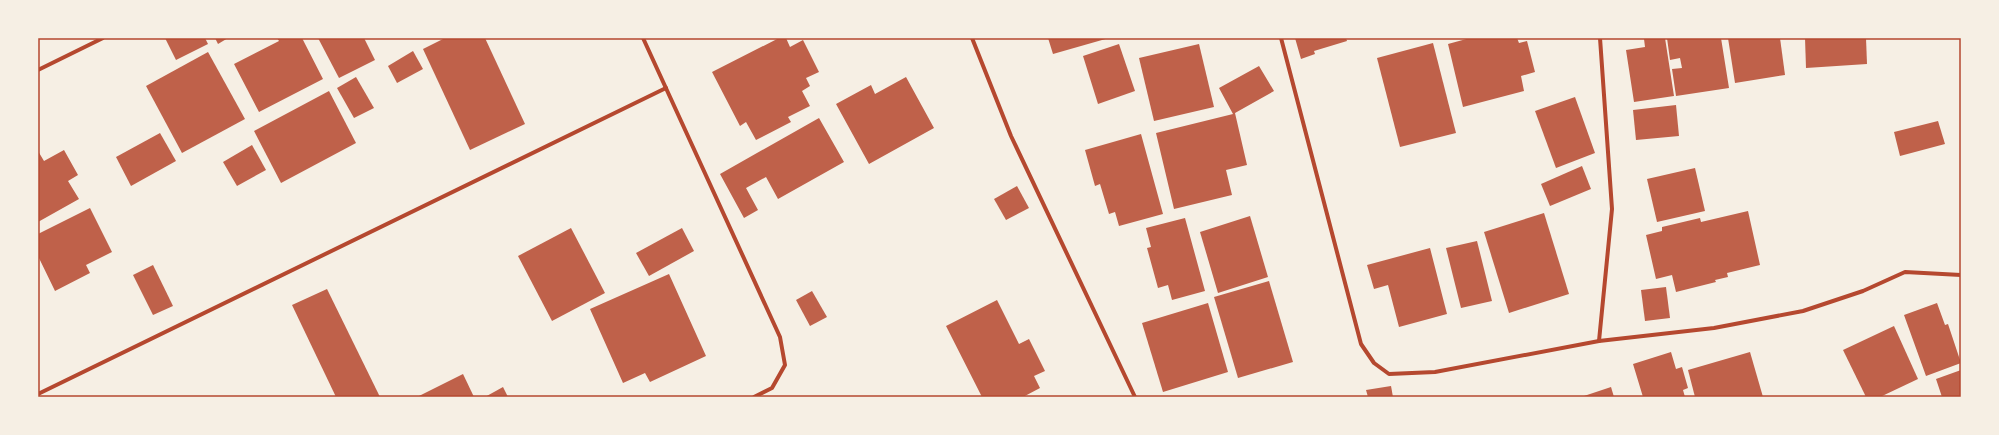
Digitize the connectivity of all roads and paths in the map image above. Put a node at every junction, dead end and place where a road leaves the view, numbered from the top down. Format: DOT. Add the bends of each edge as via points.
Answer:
graph roads {
  1 [pos="103,38"];
  2 [pos="643,38"];
  3 [pos="972,38"];
  4 [pos="1281,38"];
  5 [pos="1600,38"];
  6 [pos="38,70"];
  7 [pos="666,88"];
  8 [pos="1961,275"];
  9 [pos="1598,341"];
  10 [pos="38,394"];
  11 [pos="754,397"];
  12 [pos="1135,397"];
  1 -- 6 [label="street"];
  2 -- 7 [label="street"];
  3 -- 12 [label="street" via="1011,136"];
  4 -- 9 [label="street" via="1350,307 1361,344 1374,363 1389,374 1435,372"];
  5 -- 9 [label="street" via="1612,209"];
  7 -- 10 [label="street"];
  7 -- 11 [label="street" via="780,337 785,365 772,388"];
  8 -- 9 [label="street" via="1905,272 1863,291 1803,311 1714,328"];
}
